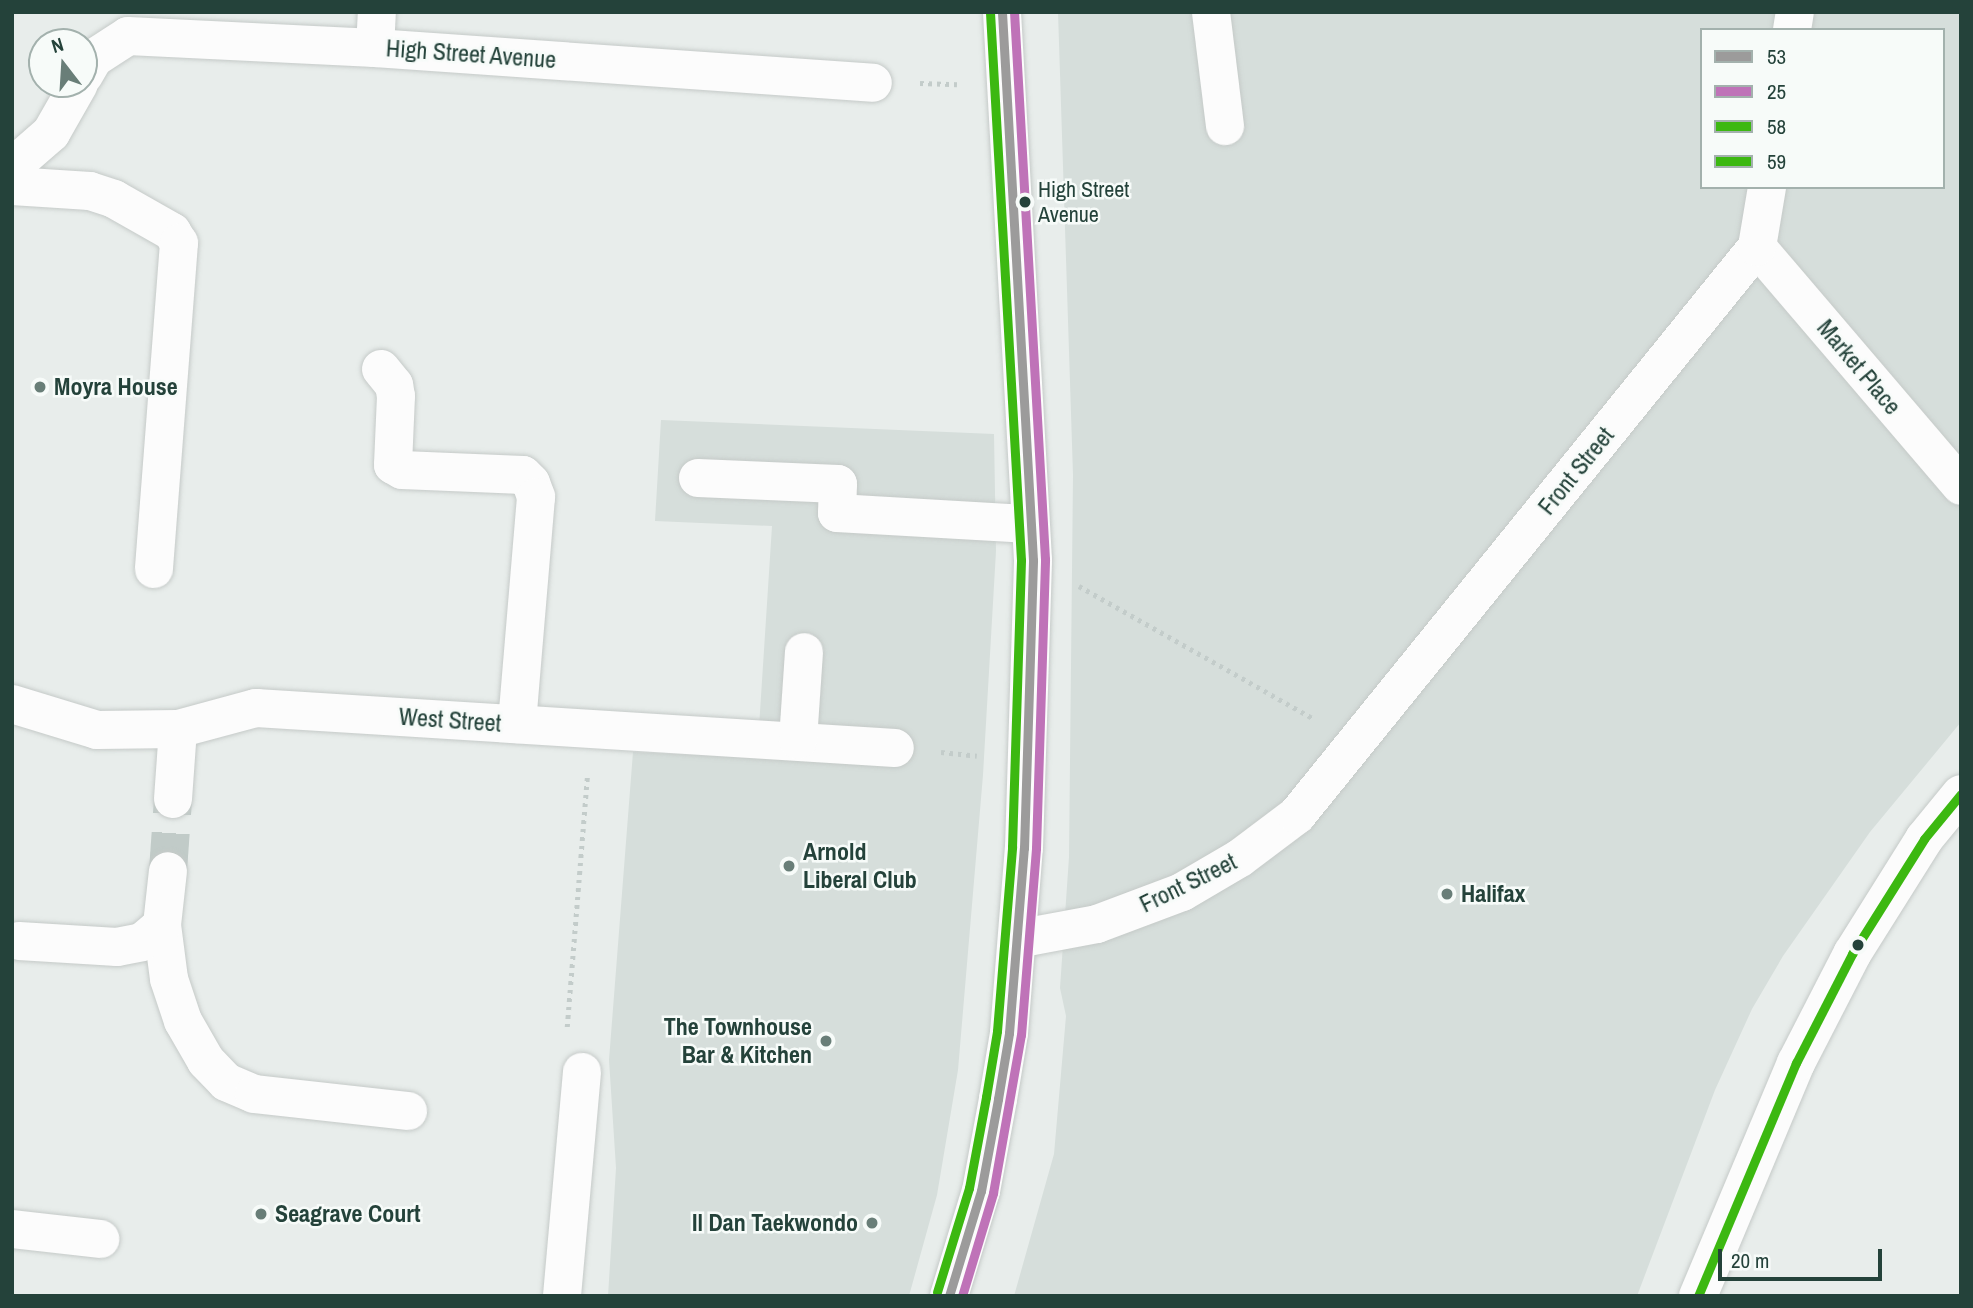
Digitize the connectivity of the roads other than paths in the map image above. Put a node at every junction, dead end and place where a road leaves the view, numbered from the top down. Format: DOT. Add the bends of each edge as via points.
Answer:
graph roads {
  1 [pos="1002,12"];
  2 [pos="1211,12"];
  3 [pos="376,30"];
  4 [pos="98,55"];
  5 [pos="873,83"];
  6 [pos="71,98"];
  7 [pos="1225,126"];
  8 [pos="12,167"];
  9 [pos="12,186"];
  10 [pos="1767,189"];
  11 [pos="1757,247"];
  12 [pos="381,369"];
  13 [pos="698,478"];
  14 [pos="1961,486"];
  15 [pos="1032,542"];
  16 [pos="154,569"];
  17 [pos="804,652"];
  18 [pos="12,704"];
  19 [pos="517,724"];
  20 [pos="178,729"];
  21 [pos="798,740"];
  22 [pos="895,748"];
  23 [pos="1961,794"];
  24 [pos="173,799"];
  25 [pos="168,871"];
  26 [pos="162,925"];
  27 [pos="1017,939"];
  28 [pos="19,941"];
  29 [pos="582,1072"];
  30 [pos="408,1111"];
  31 [pos="12,1229"];
  32 [pos="100,1239"];
  33 [pos="562,1296"];
  34 [pos="949,1296"];
  35 [pos="1698,1296"];
  1 -- 15 [label="street"];
  2 -- 7 [label="street"];
  3 -- 4 [label="street, High Street Avenue" via="128,36"];
  3 -- 5 [label="street, High Street Avenue"];
  6 -- 8 [label="street" via="51,133"];
  9 -- 16 [label="street" via="90,191 114,199 172,232 179,243"];
  10 -- 11 [label="street, Front Street"];
  11 -- 14 [label="street, Market Place"];
  11 -- 27 [label="street, Front Street" via="1297,815 1240,858 1182,892 1097,924"];
  12 -- 19 [label="street" via="394,385 396,396 393,465 402,470 523,474 531,483 536,497"];
  13 -- 15 [label="street" via="838,484 837,513"];
  15 -- 27 [label="street" via="1024,848"];
  17 -- 21 [label="street"];
  18 -- 20 [label="street, West Street" via="97,730"];
  19 -- 20 [label="street, West Street" via="257,708"];
  19 -- 21 [label="street, West Street"];
  20 -- 24 [label="street"];
  21 -- 22 [label="street, West Street"];
  23 -- 35 [label="street" via="1924,839 1852,954 1796,1063"];
  25 -- 26 [label="street"];
  26 -- 28 [label="street" via="142,942 117,947"];
  26 -- 30 [label="street" via="169,979 183,1021 205,1061 226,1082 254,1094"];
  27 -- 34 [label="street" via="1009,1033 981,1191"];
  29 -- 33 [label="street"];
  31 -- 32 [label="street"];
}
